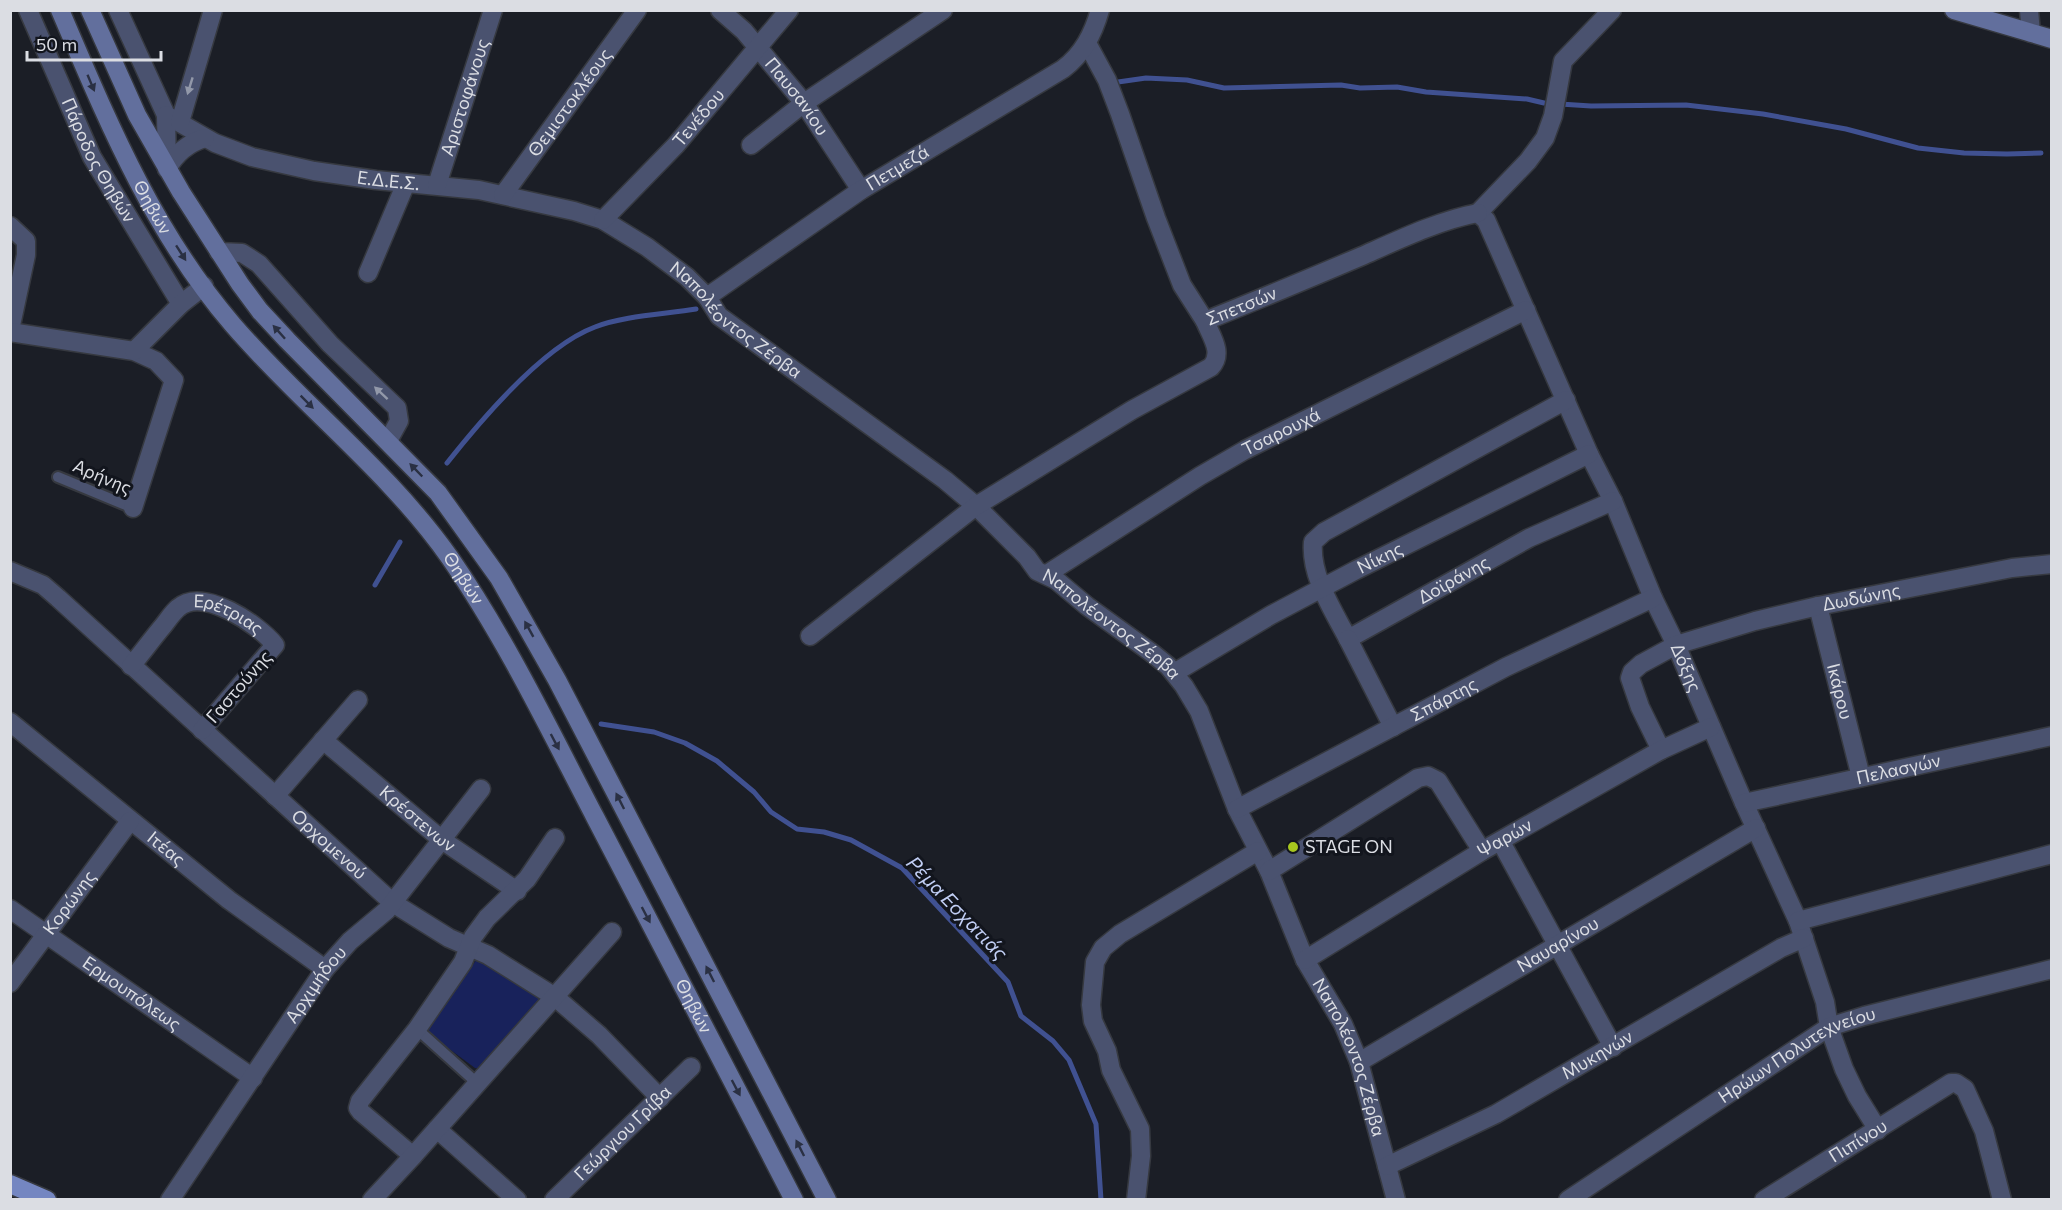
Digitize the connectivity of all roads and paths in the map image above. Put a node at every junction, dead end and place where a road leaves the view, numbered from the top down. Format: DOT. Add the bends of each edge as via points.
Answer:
graph roads {
  1 [pos="28,10"];
  2 [pos="60,10"];
  3 [pos="90,10"];
  4 [pos="118,10"];
  5 [pos="213,10"];
  6 [pos="493,10"];
  7 [pos="637,10"];
  8 [pos="720,10"];
  9 [pos="789,10"];
  10 [pos="943,10"];
  11 [pos="1100,10"];
  12 [pos="1612,10"];
  13 [pos="1954,10"];
  14 [pos="2029,10"];
  15 [pos="2031,33"];
  16 [pos="2052,39"];
  17 [pos="1087,43"];
  18 [pos="757,48"];
  19 [pos="804,103"];
  20 [pos="173,118"];
  21 [pos="205,138"];
  22 [pos="750,145"];
  23 [pos="167,169"];
  24 [pos="406,183"];
  25 [pos="437,185"];
  26 [pos="861,190"];
  27 [pos="502,195"];
  28 [pos="1478,213"];
  29 [pos="603,220"];
  30 [pos="10,226"];
  31 [pos="219,252"];
  32 [pos="368,273"];
  33 [pos="204,286"];
  34 [pos="707,297"];
  35 [pos="181,304"];
  36 [pos="1526,310"];
  37 [pos="1205,321"];
  38 [pos="10,331"];
  39 [pos="134,351"];
  40 [pos="1566,400"];
  41 [pos="388,441"];
  42 [pos="1589,454"];
  43 [pos="58,477"];
  44 [pos="1613,501"];
  45 [pos="976,506"];
  46 [pos="133,508"];
  47 [pos="2052,564"];
  48 [pos="10,571"];
  49 [pos="1047,574"];
  50 [pos="1323,589"];
  51 [pos="1653,598"];
  52 [pos="1818,606"];
  53 [pos="810,636"];
  54 [pos="1348,639"];
  55 [pos="275,645"];
  56 [pos="1676,645"];
  57 [pos="131,666"];
  58 [pos="1174,673"];
  59 [pos="358,700"];
  60 [pos="1393,727"];
  61 [pos="1711,727"];
  62 [pos="12,728"];
  63 [pos="202,730"];
  64 [pos="2052,736"];
  65 [pos="323,740"];
  66 [pos="1661,750"];
  67 [pos="1862,777"];
  68 [pos="481,789"];
  69 [pos="274,796"];
  70 [pos="1744,803"];
  71 [pos="1237,809"];
  72 [pos="130,821"];
  73 [pos="1756,828"];
  74 [pos="555,838"];
  75 [pos="442,840"];
  76 [pos="1501,842"];
  77 [pos="1258,850"];
  78 [pos="1482,851"];
  79 [pos="2052,854"];
  80 [pos="1269,871"];
  81 [pos="516,891"];
  82 [pos="393,903"];
  83 [pos="10,909"];
  84 [pos="1801,929"];
  85 [pos="612,932"];
  86 [pos="46,934"];
  87 [pos="1558,945"];
  88 [pos="469,947"];
  89 [pos="1305,960"];
  90 [pos="325,969"];
  91 [pos="2052,969"];
  92 [pos="10,982"];
  93 [pos="555,997"];
  94 [pos="1828,1027"];
  95 [pos="417,1029"];
  96 [pos="1613,1047"];
  97 [pos="1359,1062"];
  98 [pos="691,1067"];
  99 [pos="253,1078"];
  100 [pos="477,1083"];
  101 [pos="660,1098"];
  102 [pos="437,1129"];
  103 [pos="1878,1130"];
  104 [pos="413,1156"];
  105 [pos="1388,1166"];
  106 [pos="10,1184"];
  107 [pos="47,1200"];
  108 [pos="170,1200"];
  109 [pos="372,1200"];
  110 [pos="517,1200"];
  111 [pos="554,1200"];
  112 [pos="794,1200"];
  113 [pos="826,1200"];
  114 [pos="1136,1200"];
  115 [pos="1396,1200"];
  116 [pos="1568,1200"];
  117 [pos="1764,1200"];
  118 [pos="2002,1200"];
  1 -- 35 [label="street, Πάροδος Θηβών" via="92,157"];
  2 -- 33 [label="main road, Θηβών, one-way" via="133,175"];
  3 -- 23 [label="main road, Θηβών" via="137,115"];
  4 -- 20 [label="street"];
  5 -- 20 [label="street, one-way"];
  6 -- 25 [label="street, Αριστοφάνους"];
  7 -- 27 [label="street, Θεμιστοκλέους"];
  8 -- 18 [label="street, Παυσανίου"];
  9 -- 18 [label="street, Τενέδου"];
  10 -- 19 [label="street"];
  11 -- 17 [label="street"];
  12 -- 28 [label="street" via="1563,61 1545,138"];
  13 -- 15 [label="main road"];
  14 -- 15 [label="street"];
  15 -- 16 [label="main road"];
  17 -- 26 [label="street, Πετμεζά" via="1063,69"];
  17 -- 37 [label="street" via="1107,80 1182,285"];
  18 -- 19 [label="street, Παυσανίου"];
  18 -- 29 [label="street, Τενέδου" via="676,145"];
  19 -- 22 [label="street"];
  19 -- 26 [label="street, Παυσανίου"];
  20 -- 21 [label="street, Ε.Δ.Ε.Σ."];
  20 -- 23 [label="street"];
  21 -- 23 [label="street" via="181,150"];
  21 -- 24 [label="street, Ε.Δ.Ε.Σ." via="252,157 314,171"];
  23 -- 31 [label="main road, Θηβών"];
  24 -- 25 [label="street, Ε.Δ.Ε.Σ."];
  24 -- 32 [label="street"];
  25 -- 27 [label="street, Ε.Δ.Ε.Σ."];
  26 -- 34 [label="street, Πετμεζά"];
  27 -- 29 [label="street, Ε.Δ.Ε.Σ."];
  28 -- 36 [label="street, Δόξης" via="1486,220"];
  28 -- 37 [label="street, Σπετσών" via="1406,237"];
  29 -- 34 [label="street, Ναπολέοντος Ζέρβα" via="647,247"];
  30 -- 38 [label="street" via="26,242"];
  41 -- 31 [label="main road, Θηβών, one-way" via="260,311"];
  41 -- 31 [label="street, one-way" via="399,421 397,408 330,344 259,264 242,253"];
  33 -- 35 [label="street"];
  33 -- 112 [label="main road, Θηβών, one-way" via="233,324 410,508 482,605"];
  34 -- 45 [label="street, Ναπολέοντος Ζέρβα" via="719,316"];
  35 -- 39 [label="street"];
  36 -- 40 [label="street, Δόξης"];
  36 -- 49 [label="street, Τσαρουχά" via="1245,450"];
  37 -- 45 [label="street, Σπετσών" via="1218,352 1211,367 1132,410"];
  38 -- 39 [label="street"];
  39 -- 46 [label="street" via="156,361 174,380"];
  40 -- 42 [label="street, Δόξης"];
  40 -- 50 [label="street" via="1324,531 1313,542 1312,556"];
  113 -- 41 [label="main road, Θηβών, one-way" via="514,603 438,493"];
  42 -- 44 [label="street, Δόξης"];
  42 -- 50 [label="street, Νίκης"];
  43 -- 46 [label="lane, Αρήνης"];
  44 -- 51 [label="street, Δόξης"];
  44 -- 54 [label="street, Δοϊράνης" via="1529,538"];
  45 -- 49 [label="street, Ναπολέοντος Ζέρβα" via="1037,571"];
  45 -- 53 [label="street, Σπετσών"];
  47 -- 52 [label="street, Δωδώνης" via="2001,570"];
  48 -- 57 [label="street, Ορχομενού" via="43,585"];
  49 -- 58 [label="street, Ναπολέοντος Ζέρβα"];
  50 -- 54 [label="street"];
  50 -- 58 [label="street, Νίκης"];
  51 -- 56 [label="street, Δόξης"];
  51 -- 60 [label="street, Σπάρτης" via="1506,667"];
  52 -- 56 [label="street, Δωδώνης"];
  52 -- 67 [label="street, Ικάρου"];
  54 -- 60 [label="street"];
  55 -- 57 [label="street, Ερέτριας" via="243,617 210,603 193,603 179,606"];
  55 -- 63 [label="street, Γαστούνης"];
  56 -- 61 [label="street, Δόξης"];
  56 -- 66 [label="street, Δωδώνης" via="1641,664 1630,678"];
  57 -- 63 [label="street, Ορχομενού"];
  58 -- 71 [label="street, Ναπολέοντος Ζέρβα" via="1199,711"];
  59 -- 65 [label="street"];
  60 -- 71 [label="street, Σπάρτης"];
  61 -- 66 [label="street, Ψαρών"];
  61 -- 70 [label="street, Δόξης"];
  62 -- 72 [label="street, Ιτέας"];
  63 -- 69 [label="street, Ορχομενού"];
  64 -- 67 [label="street, Πελασγών"];
  65 -- 69 [label="street"];
  65 -- 75 [label="street, Κρέστενων"];
  66 -- 76 [label="street, Ψαρών"];
  67 -- 70 [label="street, Πελασγών"];
  68 -- 75 [label="street, Αρχιμήδου"];
  69 -- 82 [label="street, Ορχομενού"];
  70 -- 73 [label="street, Δόξης"];
  71 -- 77 [label="street, Ναπολέοντος Ζέρβα"];
  72 -- 86 [label="street, Κορώνης"];
  72 -- 90 [label="street, Ιτέας" via="229,900"];
  73 -- 84 [label="street, Δόξης"];
  73 -- 87 [label="street, Ναυαρίνου"];
  74 -- 81 [label="street"];
  75 -- 81 [label="street, Κρέστενων"];
  75 -- 82 [label="street, Αρχιμήδου"];
  76 -- 78 [label="street, Ψαρών"];
  76 -- 87 [label="street"];
  77 -- 80 [label="street, Ναπολέοντος Ζέρβα"];
  77 -- 114 [label="street" via="1120,934 1102,948 1095,962 1093,1021 1140,1130"];
  78 -- 80 [label="street" via="1438,781 1428,776 1418,778"];
  78 -- 89 [label="street, Ψαρών"];
  79 -- 84 [label="street, Μυκηνών"];
  80 -- 89 [label="street, Ναπολέοντος Ζέρβα"];
  81 -- 88 [label="street" via="487,918"];
  82 -- 88 [label="street, Ορχομενού" via="435,931"];
  82 -- 90 [label="street, Αρχιμήδου"];
  83 -- 86 [label="street, Ερμουπόλεως"];
  84 -- 94 [label="street, Δόξης" via="1825,1002"];
  84 -- 96 [label="street, Μυκηνών" via="1781,948"];
  85 -- 93 [label="street"];
  86 -- 92 [label="street, Κορώνης"];
  86 -- 99 [label="street, Ερμουπόλεως"];
  87 -- 96 [label="street"];
  87 -- 97 [label="street, Ναυαρίνου"];
  88 -- 93 [label="street, Ορχομενού"];
  88 -- 95 [label="street"];
  89 -- 97 [label="street, Ναπολέοντος Ζέρβα" via="1343,1024"];
  90 -- 99 [label="street, Αρχιμήδου"];
  91 -- 94 [label="street, Ηρώων Πολυτεχνείου"];
  93 -- 100 [label="street"];
  93 -- 101 [label="street, Ορχομενού" via="599,1035"];
  94 -- 103 [label="street, Δόξης" via="1849,1081"];
  94 -- 116 [label="street, Ηρώων Πολυτεχνείου"];
  95 -- 100 [label="lane"];
  95 -- 104 [label="street" via="358,1108"];
  96 -- 105 [label="street, Μυκηνών" via="1496,1114"];
  97 -- 105 [label="street, Ναπολέοντος Ζέρβα"];
  98 -- 101 [label="street, Γεώργιου Γρίβα"];
  99 -- 108 [label="street, Αρχιμήδου"];
  100 -- 102 [label="street"];
  101 -- 111 [label="street, Γεώργιου Γρίβα"];
  102 -- 104 [label="street"];
  102 -- 110 [label="street"];
  103 -- 117 [label="street, Πιπίνου"];
  103 -- 118 [label="street, Πιπίνου" via="1956,1083 1965,1089 1984,1131"];
  104 -- 109 [label="street"];
  105 -- 115 [label="street, Ναπολέοντος Ζέρβα"];
  106 -- 107 [label="main road"];
}
